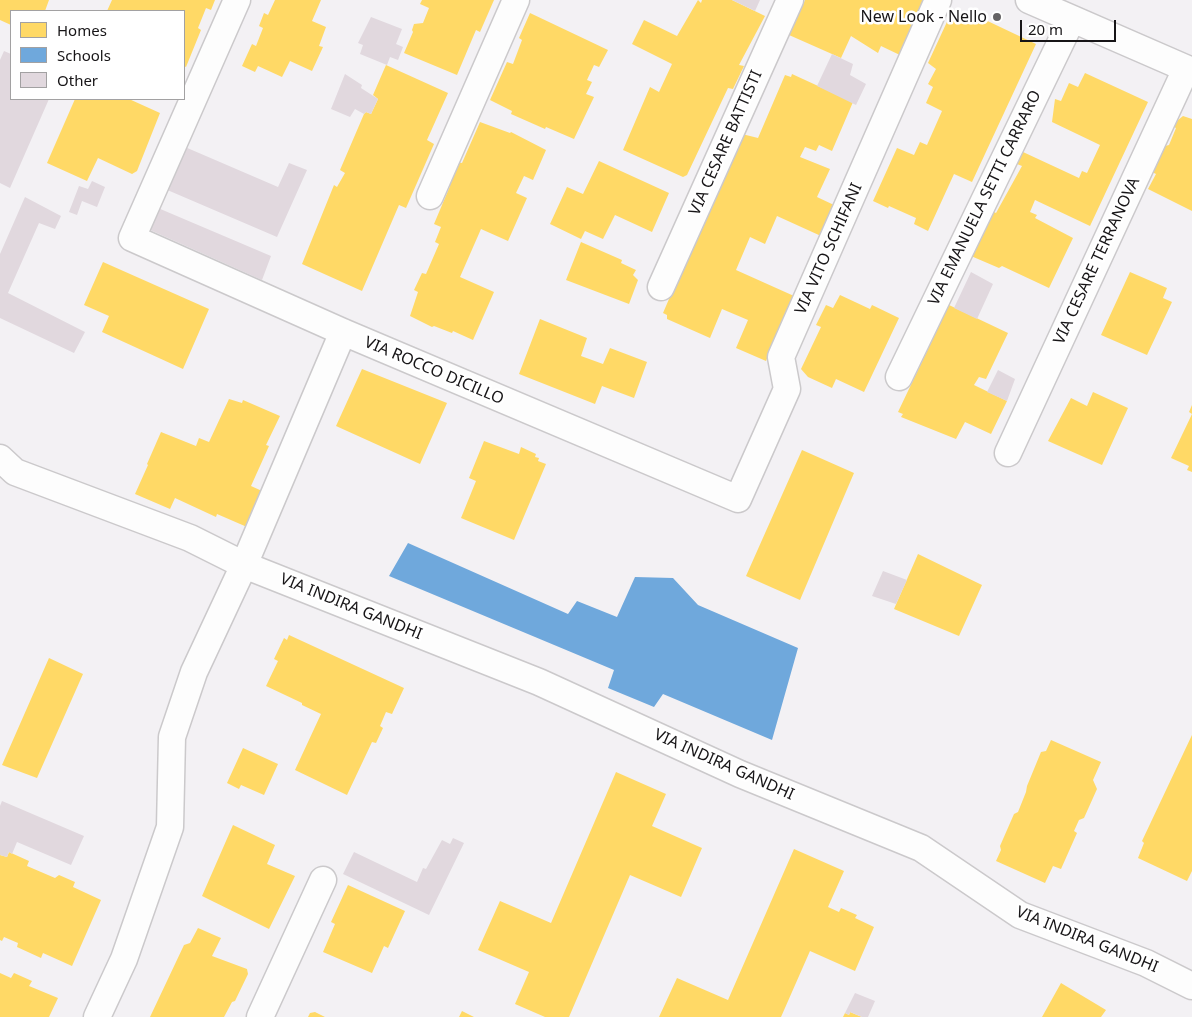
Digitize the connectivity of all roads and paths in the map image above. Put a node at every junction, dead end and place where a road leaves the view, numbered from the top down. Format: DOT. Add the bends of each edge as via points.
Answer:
graph roads {
  1 [pos="236,0"];
  2 [pos="516,0"];
  3 [pos="790,0"];
  4 [pos="938,0"];
  5 [pos="1029,0"];
  6 [pos="1072,19"];
  7 [pos="1189,70"];
  8 [pos="430,196"];
  9 [pos="661,287"];
  10 [pos="343,332"];
  11 [pos="899,377"];
  12 [pos="1008,453"];
  13 [pos="0,458"];
  14 [pos="738,499"];
  15 [pos="244,565"];
  16 [pos="323,880"];
  17 [pos="1192,986"];
  18 [pos="97,1017"];
  19 [pos="260,1017"];
  1 -- 10 [label="street, VIA ROCCO DICILLO" via="132,238"];
  2 -- 8 [label="street"];
  3 -- 9 [label="street, VIA CESARE BATTISTI"];
  4 -- 14 [label="street, VIA VITO SCHIFANI" via="781,357 787,389"];
  5 -- 6 [label="street"];
  6 -- 7 [label="street"];
  6 -- 11 [label="street, VIA EMANUELA SETTI CARRARO"];
  7 -- 12 [label="street, VIA CESARE TERRANOVA"];
  10 -- 14 [label="street, VIA ROCCO DICILLO"];
  10 -- 15 [label="street"];
  13 -- 15 [label="street, VIA INDIRA GANDHI" via="15,472 190,538"];
  15 -- 17 [label="street, VIA INDIRA GANDHI" via="539,682 740,774 921,848 1020,915 1146,963"];
  15 -- 18 [label="street" via="194,672 172,737 170,827 124,959"];
  16 -- 19 [label="street"];
}
